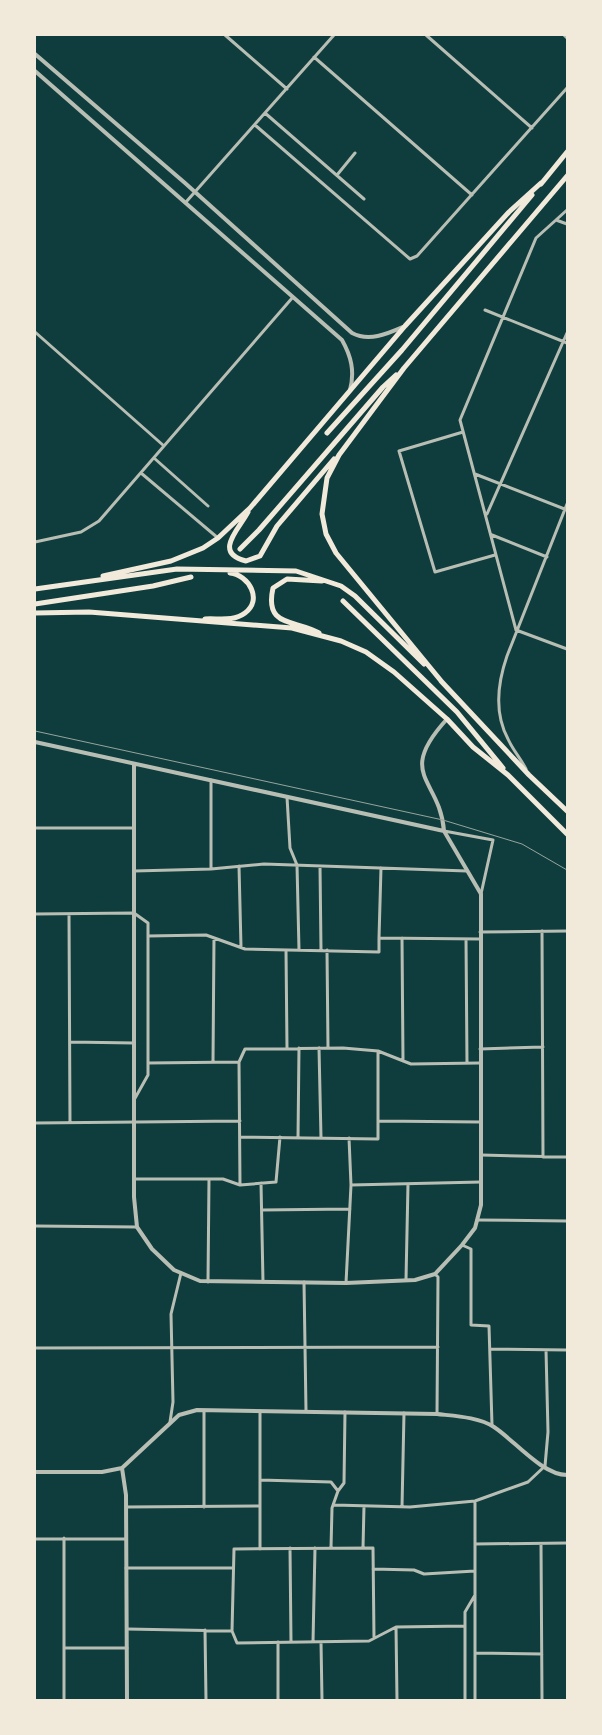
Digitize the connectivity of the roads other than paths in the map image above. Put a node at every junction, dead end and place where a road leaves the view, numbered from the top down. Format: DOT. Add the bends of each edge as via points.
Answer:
graph roads {
  1 [pos="225,35"];
  2 [pos="334,35"];
  3 [pos="426,35"];
  4 [pos="564,35"];
  5 [pos="567,38"];
  6 [pos="35,54"];
  7 [pos="314,58"];
  8 [pos="35,71"];
  9 [pos="567,88"];
  10 [pos="287,89"];
  11 [pos="265,114"];
  12 [pos="255,125"];
  13 [pos="532,128"];
  14 [pos="567,152"];
  15 [pos="355,153"];
  16 [pos="336,175"];
  17 [pos="567,176"];
  18 [pos="541,183"];
  19 [pos="195,192"];
  20 [pos="472,195"];
  21 [pos="364,199"];
  22 [pos="186,202"];
  23 [pos="567,210"];
  24 [pos="556,220"];
  25 [pos="567,224"];
  26 [pos="293,297"];
  27 [pos="485,310"];
  28 [pos="503,318"];
  29 [pos="406,326"];
  30 [pos="35,332"];
  31 [pos="567,333"];
  32 [pos="565,342"];
  33 [pos="404,368"];
  34 [pos="350,391"];
  35 [pos="463,432"];
  36 [pos="327,433"];
  37 [pos="356,434"];
  38 [pos="164,446"];
  39 [pos="154,458"];
  40 [pos="141,473"];
  41 [pos="475,474"];
  42 [pos="501,484"];
  43 [pos="567,504"];
  44 [pos="208,506"];
  45 [pos="250,508"];
  46 [pos="566,510"];
  47 [pos="487,515"];
  48 [pos="492,535"];
  49 [pos="218,538"];
  50 [pos="35,540"];
  51 [pos="240,549"];
  52 [pos="495,555"];
  53 [pos="547,557"];
  54 [pos="200,569"];
  55 [pos="191,577"];
  56 [pos="91,580"];
  57 [pos="328,581"];
  58 [pos="35,589"];
  59 [pos="343,601"];
  60 [pos="35,604"];
  61 [pos="35,613"];
  62 [pos="188,620"];
  63 [pos="516,630"];
  64 [pos="325,636"];
  65 [pos="567,649"];
  66 [pos="442,682"];
  67 [pos="448,719"];
  68 [pos="35,742"];
  69 [pos="134,765"];
  70 [pos="508,775"];
  71 [pos="529,775"];
  72 [pos="211,780"];
  73 [pos="288,797"];
  74 [pos="567,811"];
  75 [pos="35,828"];
  76 [pos="134,828"];
  77 [pos="444,831"];
  78 [pos="567,834"];
  79 [pos="297,865"];
  80 [pos="239,866"];
  81 [pos="320,866"];
  82 [pos="381,868"];
  83 [pos="211,869"];
  84 [pos="134,871"];
  85 [pos="467,871"];
  86 [pos="481,894"];
  87 [pos="134,913"];
  88 [pos="35,914"];
  89 [pos="69,914"];
  90 [pos="567,930"];
  91 [pos="542,931"];
  92 [pos="480,932"];
  93 [pos="148,936"];
  94 [pos="214,938"];
  95 [pos="379,938"];
  96 [pos="402,938"];
  97 [pos="466,939"];
  98 [pos="480,939"];
  99 [pos="240,947"];
  100 [pos="286,950"];
  101 [pos="299,950"];
  102 [pos="321,950"];
  103 [pos="327,950"];
  104 [pos="70,1042"];
  105 [pos="134,1043"];
  106 [pos="543,1047"];
  107 [pos="287,1048"];
  108 [pos="299,1048"];
  109 [pos="319,1048"];
  110 [pos="328,1048"];
  111 [pos="479,1049"];
  112 [pos="378,1051"];
  113 [pos="403,1061"];
  114 [pos="213,1062"];
  115 [pos="239,1062"];
  116 [pos="148,1063"];
  117 [pos="467,1063"];
  118 [pos="479,1063"];
  119 [pos="134,1100"];
  120 [pos="134,1121"];
  121 [pos="240,1121"];
  122 [pos="378,1121"];
  123 [pos="35,1122"];
  124 [pos="70,1122"];
  125 [pos="480,1122"];
  126 [pos="240,1137"];
  127 [pos="280,1137"];
  128 [pos="298,1138"];
  129 [pos="320,1138"];
  130 [pos="349,1138"];
  131 [pos="481,1156"];
  132 [pos="543,1157"];
  133 [pos="567,1157"];
  134 [pos="134,1179"];
  135 [pos="209,1179"];
  136 [pos="481,1182"];
  137 [pos="262,1183"];
  138 [pos="408,1184"];
  139 [pos="240,1185"];
  140 [pos="351,1185"];
  141 [pos="350,1209"];
  142 [pos="262,1210"];
  143 [pos="478,1220"];
  144 [pos="567,1221"];
  145 [pos="35,1226"];
  146 [pos="137,1227"];
  147 [pos="462,1246"];
  148 [pos="181,1273"];
  149 [pos="435,1274"];
  150 [pos="406,1280"];
  151 [pos="208,1282"];
  152 [pos="263,1282"];
  153 [pos="304,1282"];
  154 [pos="346,1283"];
  155 [pos="172,1346"];
  156 [pos="438,1347"];
  157 [pos="35,1348"];
  158 [pos="305,1348"];
  159 [pos="490,1349"];
  160 [pos="546,1350"];
  161 [pos="567,1350"];
  162 [pos="204,1410"];
  163 [pos="260,1411"];
  164 [pos="306,1411"];
  165 [pos="345,1412"];
  166 [pos="404,1413"];
  167 [pos="437,1414"];
  168 [pos="170,1422"];
  169 [pos="492,1426"];
  170 [pos="545,1466"];
  171 [pos="122,1468"];
  172 [pos="35,1472"];
  173 [pos="567,1475"];
  174 [pos="260,1480"];
  175 [pos="338,1491"];
  176 [pos="476,1501"];
  177 [pos="334,1505"];
  178 [pos="260,1506"];
  179 [pos="364,1506"];
  180 [pos="126,1507"];
  181 [pos="204,1507"];
  182 [pos="402,1507"];
  183 [pos="64,1538"];
  184 [pos="35,1539"];
  185 [pos="126,1539"];
  186 [pos="476,1544"];
  187 [pos="542,1544"];
  188 [pos="567,1544"];
  189 [pos="260,1548"];
  190 [pos="290,1548"];
  191 [pos="315,1548"];
  192 [pos="331,1548"];
  193 [pos="363,1548"];
  194 [pos="126,1568"];
  195 [pos="234,1568"];
  196 [pos="373,1569"];
  197 [pos="476,1571"];
  198 [pos="476,1594"];
  199 [pos="466,1626"];
  200 [pos="396,1627"];
  201 [pos="127,1629"];
  202 [pos="205,1630"];
  203 [pos="232,1630"];
  204 [pos="374,1638"];
  205 [pos="278,1642"];
  206 [pos="291,1642"];
  207 [pos="313,1642"];
  208 [pos="322,1642"];
  209 [pos="64,1648"];
  210 [pos="127,1648"];
  211 [pos="475,1653"];
  212 [pos="542,1654"];
  213 [pos="64,1700"];
  214 [pos="127,1700"];
  215 [pos="206,1700"];
  216 [pos="278,1700"];
  217 [pos="322,1700"];
  218 [pos="397,1700"];
  219 [pos="465,1700"];
  220 [pos="475,1700"];
  221 [pos="542,1700"];
  1 -- 10 [label="street"];
  2 -- 7 [label="street"];
  3 -- 13 [label="street"];
  4 -- 5 [label="street"];
  6 -- 19 [label="street"];
  7 -- 10 [label="street"];
  7 -- 20 [label="street"];
  8 -- 22 [label="street"];
  9 -- 13 [label="street"];
  10 -- 11 [label="street"];
  11 -- 12 [label="street"];
  11 -- 16 [label="street"];
  12 -- 19 [label="street"];
  12 -- 20 [label="street" via="410,259 418,256"];
  13 -- 20 [label="street"];
  14 -- 18 [label="highway"];
  15 -- 16 [label="street"];
  16 -- 21 [label="street"];
  17 -- 33 [label="highway"];
  18 -- 29 [label="highway" via="509,212"];
  18 -- 36 [label="highway" via="402,350"];
  19 -- 22 [label="street"];
  19 -- 29 [label="street" via="352,333 372,337"];
  22 -- 26 [label="street"];
  23 -- 24 [label="street"];
  24 -- 25 [label="street"];
  24 -- 28 [label="street" via="536,238"];
  26 -- 34 [label="street" via="342,340 352,364"];
  26 -- 38 [label="street"];
  27 -- 28 [label="street"];
  28 -- 32 [label="street"];
  28 -- 35 [label="street" via="460,420"];
  29 -- 34 [label="highway"];
  30 -- 38 [label="street"];
  31 -- 32 [label="street"];
  32 -- 42 [label="street"];
  33 -- 37 [label="highway"];
  33 -- 51 [label="highway" via="383,387"];
  34 -- 45 [label="highway"];
  35 -- 41 [label="street"];
  35 -- 52 [label="street" via="399,451 435,572"];
  37 -- 45 [label="highway" via="276,526 260,556 246,561 235,556 229,545 231,536"];
  37 -- 66 [label="highway" via="339,455 327,478 322,514 326,534 336,553"];
  38 -- 39 [label="street"];
  39 -- 40 [label="street"];
  39 -- 44 [label="street"];
  40 -- 49 [label="street"];
  40 -- 50 [label="street" via="99,521 80,532"];
  41 -- 42 [label="street"];
  41 -- 47 [label="street"];
  42 -- 46 [label="street"];
  42 -- 47 [label="street"];
  43 -- 46 [label="street"];
  45 -- 49 [label="highway"];
  46 -- 53 [label="street"];
  47 -- 48 [label="street"];
  48 -- 52 [label="street"];
  48 -- 53 [label="street"];
  49 -- 56 [label="highway" via="171,561"];
  52 -- 63 [label="street"];
  53 -- 63 [label="street"];
  54 -- 56 [label="highway" via="164,570"];
  54 -- 57 [label="highway" via="296,571"];
  54 -- 62 [label="highway" via="244,577 250,584 252,601 248,610 233,619"];
  55 -- 60 [label="highway"];
  56 -- 58 [label="highway"];
  57 -- 64 [label="highway" via="287,579 273,588 271,597 273,612 280,620 309,627"];
  57 -- 66 [label="highway" via="341,586 368,607"];
  59 -- 70 [label="highway" via="458,712"];
  61 -- 62 [label="highway" via="89,612"];
  62 -- 64 [label="highway" via="292,628"];
  63 -- 65 [label="street"];
  63 -- 71 [label="street" via="503,667 499,700 506,736"];
  64 -- 67 [label="highway" via="358,648 380,661"];
  66 -- 71 [label="highway"];
  67 -- 70 [label="highway" via="472,747"];
  67 -- 77 [label="street" via="427,744 422,766 443,820"];
  68 -- 69 [label="street"];
  69 -- 72 [label="street"];
  69 -- 76 [label="street"];
  70 -- 78 [label="highway"];
  71 -- 74 [label="highway"];
  72 -- 73 [label="street"];
  72 -- 83 [label="street"];
  73 -- 77 [label="street"];
  73 -- 79 [label="street" via="290,848"];
  75 -- 76 [label="street"];
  76 -- 84 [label="street"];
  77 -- 85 [label="street"];
  77 -- 86 [label="street" via="494,840"];
  79 -- 80 [label="street"];
  79 -- 81 [label="street"];
  79 -- 101 [label="street"];
  80 -- 83 [label="street"];
  80 -- 99 [label="street"];
  81 -- 82 [label="street"];
  81 -- 102 [label="street"];
  82 -- 85 [label="street"];
  82 -- 95 [label="street"];
  83 -- 84 [label="street"];
  84 -- 87 [label="street"];
  85 -- 86 [label="street"];
  86 -- 92 [label="street"];
  87 -- 89 [label="street"];
  87 -- 93 [label="street" via="148,923"];
  87 -- 105 [label="street"];
  88 -- 89 [label="street"];
  89 -- 104 [label="street"];
  90 -- 91 [label="street"];
  91 -- 92 [label="street"];
  91 -- 106 [label="street"];
  92 -- 98 [label="street"];
  93 -- 94 [label="street" via="206,935"];
  93 -- 116 [label="street"];
  94 -- 99 [label="street"];
  94 -- 114 [label="street"];
  95 -- 96 [label="street"];
  95 -- 103 [label="street" via="379,952"];
  96 -- 97 [label="street"];
  96 -- 113 [label="street"];
  97 -- 98 [label="street"];
  97 -- 117 [label="street"];
  98 -- 111 [label="street"];
  99 -- 100 [label="street"];
  100 -- 101 [label="street"];
  100 -- 107 [label="street"];
  101 -- 102 [label="street"];
  102 -- 103 [label="street"];
  103 -- 110 [label="street"];
  104 -- 105 [label="street"];
  104 -- 124 [label="street"];
  105 -- 119 [label="street"];
  106 -- 111 [label="street"];
  106 -- 132 [label="street"];
  107 -- 108 [label="street"];
  107 -- 115 [label="street" via="246,1049"];
  108 -- 109 [label="street"];
  108 -- 128 [label="street"];
  109 -- 110 [label="street"];
  109 -- 129 [label="street"];
  110 -- 112 [label="street"];
  111 -- 118 [label="street"];
  112 -- 113 [label="street"];
  112 -- 122 [label="street"];
  113 -- 117 [label="street" via="411,1064"];
  114 -- 115 [label="street"];
  114 -- 116 [label="street"];
  115 -- 121 [label="street"];
  116 -- 119 [label="street" via="148,1075"];
  117 -- 118 [label="street"];
  118 -- 125 [label="street"];
  119 -- 120 [label="street"];
  120 -- 121 [label="street"];
  120 -- 124 [label="street"];
  120 -- 134 [label="street"];
  121 -- 126 [label="street"];
  122 -- 125 [label="street"];
  122 -- 130 [label="street" via="378,1139"];
  123 -- 124 [label="street"];
  125 -- 131 [label="street"];
  126 -- 127 [label="street"];
  126 -- 139 [label="street"];
  127 -- 128 [label="street"];
  127 -- 137 [label="street" via="276,1182"];
  128 -- 129 [label="street"];
  129 -- 130 [label="street"];
  130 -- 140 [label="street"];
  131 -- 132 [label="street"];
  131 -- 136 [label="street"];
  132 -- 133 [label="street"];
  134 -- 135 [label="street"];
  134 -- 146 [label="street"];
  135 -- 139 [label="street" via="223,1179"];
  135 -- 151 [label="street"];
  136 -- 138 [label="street"];
  136 -- 143 [label="street"];
  137 -- 139 [label="street"];
  137 -- 142 [label="street"];
  138 -- 140 [label="street"];
  138 -- 150 [label="street"];
  140 -- 141 [label="street"];
  141 -- 142 [label="street"];
  141 -- 154 [label="street"];
  142 -- 152 [label="street"];
  143 -- 144 [label="street"];
  143 -- 147 [label="street"];
  145 -- 146 [label="street"];
  146 -- 148 [label="street" via="152,1249"];
  147 -- 149 [label="street"];
  147 -- 159 [label="street" via="471,1249 471,1324 489,1326"];
  148 -- 151 [label="street"];
  148 -- 155 [label="street" via="171,1314"];
  149 -- 150 [label="street"];
  149 -- 156 [label="street" via="438,1277"];
  150 -- 154 [label="street"];
  151 -- 152 [label="street"];
  152 -- 153 [label="street"];
  153 -- 154 [label="street"];
  153 -- 158 [label="street"];
  155 -- 157 [label="street"];
  155 -- 158 [label="street"];
  155 -- 168 [label="street"];
  156 -- 158 [label="street"];
  156 -- 167 [label="street"];
  158 -- 164 [label="street"];
  159 -- 160 [label="street"];
  159 -- 169 [label="street"];
  160 -- 161 [label="street"];
  160 -- 170 [label="street" via="548,1432"];
  162 -- 163 [label="street"];
  162 -- 168 [label="street" via="179,1415"];
  162 -- 181 [label="street"];
  163 -- 164 [label="street"];
  163 -- 174 [label="street"];
  164 -- 165 [label="street"];
  165 -- 166 [label="street"];
  165 -- 175 [label="street" via="344,1483"];
  166 -- 167 [label="street"];
  166 -- 182 [label="street"];
  167 -- 169 [label="street"];
  168 -- 171 [label="street"];
  169 -- 170 [label="street"];
  170 -- 173 [label="street" via="559,1475"];
  170 -- 176 [label="street" via="528,1482"];
  171 -- 172 [label="street" via="102,1472"];
  171 -- 180 [label="street"];
  174 -- 175 [label="street" via="331,1482"];
  174 -- 178 [label="street"];
  175 -- 177 [label="street"];
  176 -- 182 [label="street"];
  176 -- 186 [label="street"];
  177 -- 179 [label="street"];
  177 -- 192 [label="street"];
  178 -- 181 [label="street"];
  178 -- 189 [label="street"];
  179 -- 182 [label="street"];
  179 -- 193 [label="street"];
  180 -- 181 [label="street"];
  180 -- 185 [label="street"];
  183 -- 184 [label="street"];
  183 -- 185 [label="street"];
  183 -- 209 [label="street"];
  185 -- 194 [label="street"];
  186 -- 187 [label="street"];
  186 -- 197 [label="street"];
  187 -- 188 [label="street"];
  187 -- 212 [label="street"];
  189 -- 190 [label="street"];
  189 -- 195 [label="street" via="234,1548"];
  190 -- 191 [label="street"];
  190 -- 206 [label="street"];
  191 -- 192 [label="street"];
  191 -- 207 [label="street"];
  192 -- 193 [label="street"];
  193 -- 196 [label="street" via="373,1548"];
  194 -- 195 [label="street"];
  194 -- 201 [label="street"];
  195 -- 203 [label="street"];
  196 -- 197 [label="street" via="414,1570 424,1574"];
  196 -- 204 [label="street"];
  197 -- 198 [label="street"];
  198 -- 199 [label="street" via="466,1612"];
  198 -- 211 [label="street"];
  199 -- 200 [label="street"];
  199 -- 219 [label="street"];
  200 -- 204 [label="street"];
  200 -- 218 [label="street"];
  201 -- 202 [label="street"];
  201 -- 210 [label="street"];
  202 -- 203 [label="street"];
  202 -- 215 [label="street"];
  203 -- 205 [label="street" via="237,1643"];
  204 -- 208 [label="street" via="369,1641"];
  205 -- 206 [label="street"];
  205 -- 216 [label="street"];
  206 -- 207 [label="street"];
  207 -- 208 [label="street"];
  208 -- 217 [label="street"];
  209 -- 210 [label="street"];
  209 -- 213 [label="street"];
  210 -- 214 [label="street"];
  211 -- 212 [label="street"];
  211 -- 220 [label="street"];
  212 -- 221 [label="street"];
}
